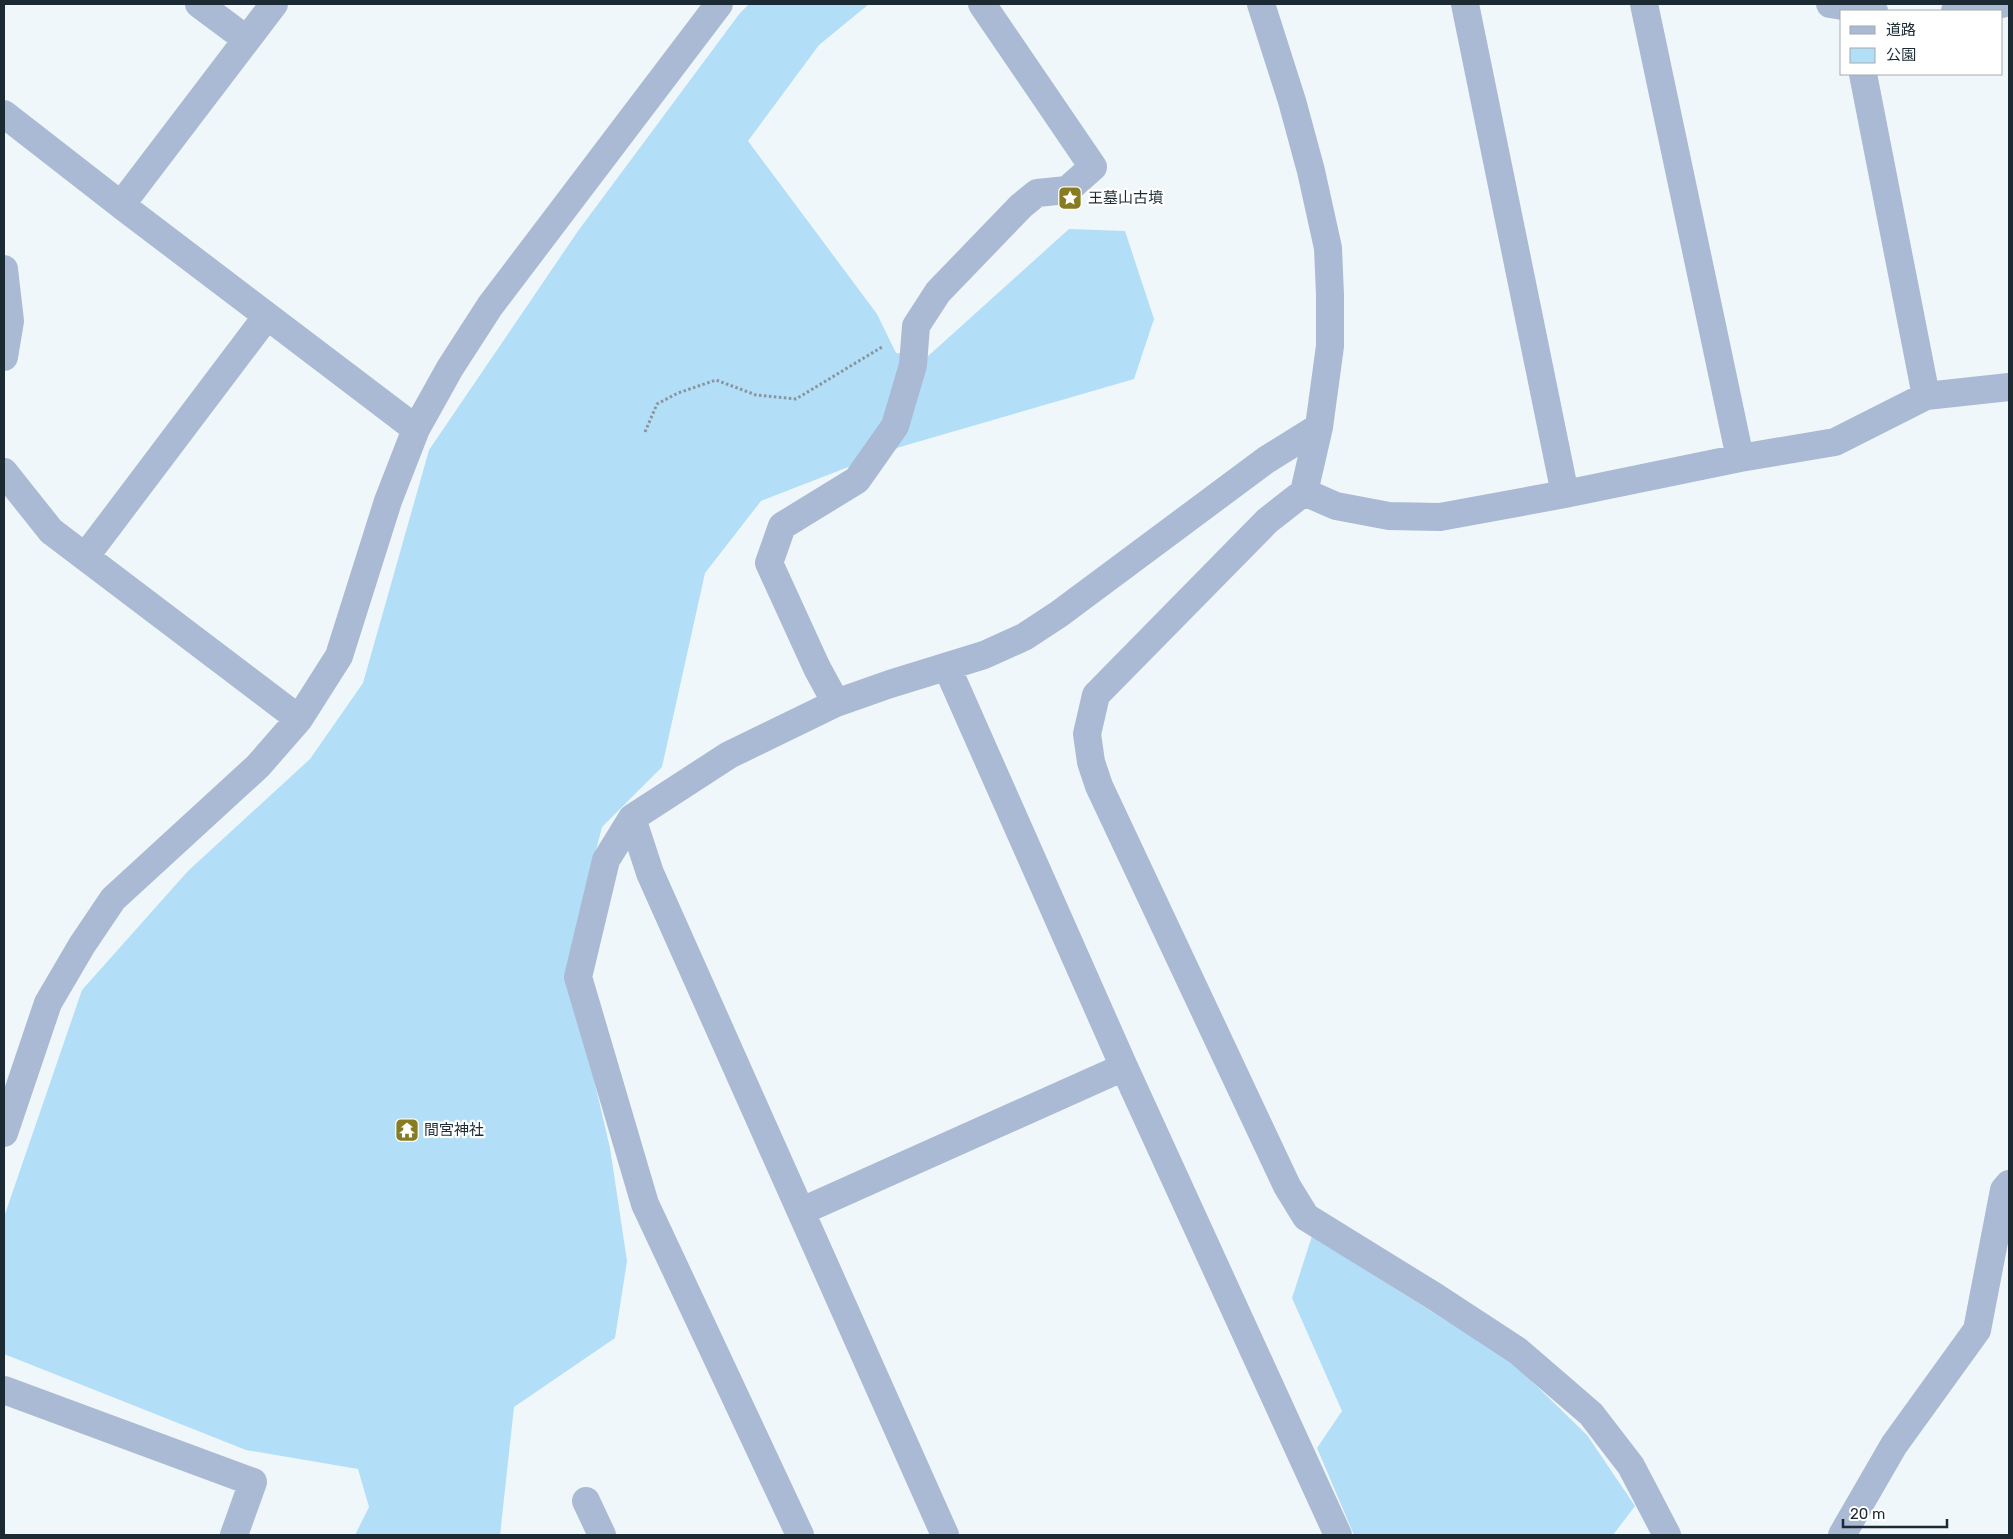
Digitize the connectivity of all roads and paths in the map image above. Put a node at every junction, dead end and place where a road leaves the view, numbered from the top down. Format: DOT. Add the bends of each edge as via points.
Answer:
graph roads {
  1 [pos="200,4"];
  2 [pos="274,4"];
  3 [pos="719,4"];
  4 [pos="982,4"];
  5 [pos="1261,4"];
  6 [pos="1464,4"];
  7 [pos="1644,4"];
  8 [pos="2002,4"];
  9 [pos="1962,10"];
  10 [pos="246,39"];
  11 [pos="1863,75"];
  12 [pos="4,114"];
  13 [pos="121,204"];
  14 [pos="4,269"];
  15 [pos="267,316"];
  16 [pos="916,326"];
  17 [pos="4,358"];
  18 [pos="2009,387"];
  19 [pos="1926,396"];
  20 [pos="1319,427"];
  21 [pos="416,429"];
  22 [pos="645,432"];
  23 [pos="1740,458"];
  24 [pos="4,472"];
  25 [pos="1304,492"];
  26 [pos="1565,494"];
  27 [pos="85,557"];
  28 [pos="947,667"];
  29 [pos="836,703"];
  30 [pos="299,719"];
  31 [pos="632,818"];
  32 [pos="1124,1067"];
  33 [pos="4,1133"];
  34 [pos="2009,1184"];
  35 [pos="802,1212"];
  36 [pos="4,1390"];
  37 [pos="586,1501"];
  38 [pos="234,1535"];
  39 [pos="602,1535"];
  40 [pos="800,1535"];
  41 [pos="945,1535"];
  42 [pos="1338,1535"];
  43 [pos="1667,1535"];
  44 [pos="1842,1535"];
  1 -- 10 [label="street"];
  2 -- 10 [label="street"];
  3 -- 21 [label="street" via="490,306"];
  4 -- 16 [label="street" via="1093,167 1067,190 1037,193 1021,206 938,292"];
  5 -- 20 [label="street" via="1292,101 1328,248 1330,346"];
  6 -- 26 [label="street"];
  7 -- 23 [label="street"];
  8 -- 9 [label="street"];
  10 -- 13 [label="street"];
  11 -- 19 [label="street"];
  12 -- 13 [label="street"];
  13 -- 15 [label="street"];
  14 -- 17 [label="street" via="10,321"];
  15 -- 21 [label="street"];
  15 -- 27 [label="street"];
  16 -- 22 [label="path" via="796,399 756,395 716,380 678,393 656,404"];
  16 -- 29 [label="street" via="913,365 895,426 857,480 782,526 769,563"];
  18 -- 19 [label="street"];
  19 -- 23 [label="street" via="1835,442"];
  20 -- 25 [label="street"];
  20 -- 28 [label="street" via="1266,460 1024,638"];
  21 -- 30 [label="street" via="388,501 338,656"];
  23 -- 26 [label="street"];
  24 -- 27 [label="street" via="51,531"];
  25 -- 26 [label="street" via="1336,506 1389,516 1440,517"];
  25 -- 43 [label="street" via="1268,521 1096,695 1087,734 1099,786 1287,1186 1306,1217 1518,1350 1591,1414 1631,1466"];
  27 -- 30 [label="street"];
  28 -- 29 [label="street"];
  28 -- 32 [label="street"];
  29 -- 31 [label="street" via="729,755"];
  30 -- 33 [label="street" via="258,766 113,899 48,1003"];
  31 -- 35 [label="street" via="650,874"];
  31 -- 40 [label="street" via="606,860 578,977 645,1204"];
  32 -- 35 [label="street"];
  32 -- 42 [label="street"];
  34 -- 44 [label="street" via="2004,1190 1977,1330 1894,1445"];
  35 -- 41 [label="street"];
  36 -- 38 [label="street" via="253,1482"];
  37 -- 39 [label="street"];
}
